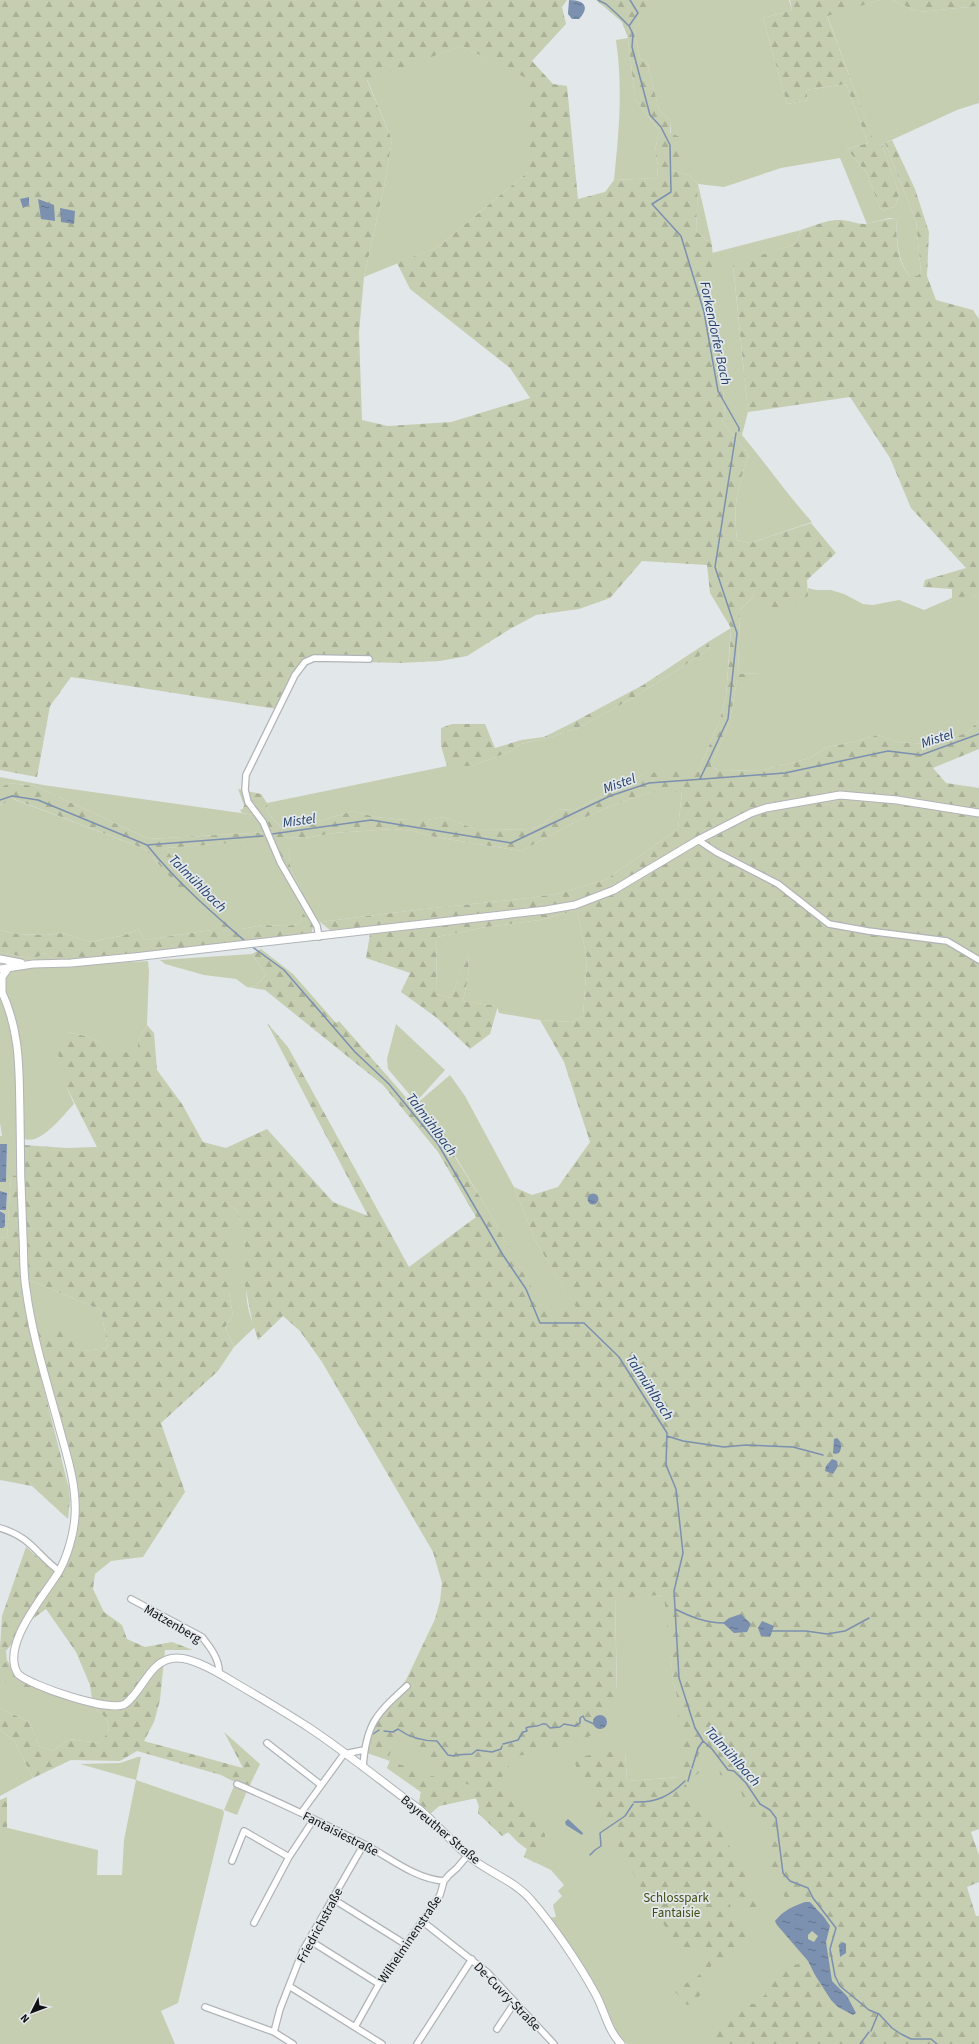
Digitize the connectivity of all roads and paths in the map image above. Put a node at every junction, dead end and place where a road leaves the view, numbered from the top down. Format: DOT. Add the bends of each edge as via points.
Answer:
graph roads {
  1 [pos="369,659"];
  2 [pos="979,814"];
  3 [pos="698,840"];
  4 [pos="319,937"];
  5 [pos="1,960"];
  6 [pos="979,960"];
  7 [pos="33,964"];
  8 [pos="9,967"];
  9 [pos="0,969"];
  10 [pos="1,990"];
  11 [pos="0,1528"];
  12 [pos="59,1572"];
  13 [pos="131,1599"];
  14 [pos="219,1673"];
  15 [pos="407,1686"];
  16 [pos="267,1743"];
  17 [pos="364,1750"];
  18 [pos="344,1754"];
  19 [pos="362,1767"];
  20 [pos="237,1784"];
  21 [pos="321,1785"];
  22 [pos="301,1813"];
  23 [pos="314,1819"];
  24 [pos="364,1844"];
  25 [pos="468,1855"];
  26 [pos="289,1857"];
  27 [pos="232,1861"];
  28 [pos="444,1881"];
  29 [pos="333,1899"];
  30 [pos="422,1921"];
  31 [pos="254,1923"];
  32 [pos="309,1940"];
  33 [pos="405,1944"];
  34 [pos="472,1959"];
  35 [pos="379,1984"];
  36 [pos="289,1986"];
  37 [pos="515,2002"];
  38 [pos="205,2007"];
  39 [pos="355,2027"];
  40 [pos="498,2029"];
  41 [pos="274,2032"];
  42 [pos="293,2044"];
  43 [pos="382,2044"];
  44 [pos="417,2044"];
  45 [pos="554,2044"];
  46 [pos="621,2044"];
  1 -- 4 [label="street" via="314,658 306,662 295,675 246,775 244,790 248,802 263,822 280,862 317,926"];
  2 -- 3 [label="main road" via="897,800 840,795 802,800 751,813"];
  3 -- 4 [label="main road" via="629,882 575,905"];
  3 -- 6 [label="street" via="778,884 829,924 947,941"];
  4 -- 7 [label="main road" via="87,962"];
  5 -- 7 [label="main road"];
  7 -- 8 [label="main road"];
  8 -- 9 [label="main road"];
  8 -- 10 [label="main road" via="2,977"];
  10 -- 12 [label="main road, Bayreuther Straße" via="13,1021 19,1056 20,1176 25,1286 36,1344 70,1466 75,1494 75,1519"];
  11 -- 12 [label="street" via="28,1541"];
  12 -- 14 [label="main road, Bayreuther Straße" via="24,1618 9,1645 9,1660 22,1678 112,1707 125,1704 154,1669 170,1659 186,1659"];
  13 -- 14 [label="street, Matzenberg" via="202,1637 220,1666"];
  14 -- 18 [label="main road, Bayreuther Straße" via="290,1715"];
  15 -- 17 [label="street" via="374,1720"];
  16 -- 21 [label="street"];
  17 -- 18 [label="street"];
  17 -- 19 [label="street"];
  18 -- 19 [label="main road, Bayreuther Straße"];
  18 -- 21 [label="street"];
  19 -- 25 [label="main road, Bayreuther Straße" via="434,1821"];
  20 -- 22 [label="street, Fantaisiestraße"];
  21 -- 22 [label="street"];
  22 -- 23 [label="street, Fantaisiestraße"];
  23 -- 24 [label="street, Fantaisiestraße"];
  23 -- 26 [label="street"];
  24 -- 28 [label="street, Fantaisiestraße" via="421,1876"];
  24 -- 29 [label="street, Friedrichstraße"];
  25 -- 28 [label="street, Wilhelminenstraße"];
  25 -- 46 [label="main road, Bayreuther Straße" via="515,1885 532,1901 596,1995 609,2029"];
  26 -- 27 [label="street" via="244,1831"];
  26 -- 31 [label="street"];
  28 -- 30 [label="street, Wilhelminenstraße" via="440,1895"];
  29 -- 32 [label="street, Friedrichstraße"];
  29 -- 33 [label="street"];
  30 -- 33 [label="street, Wilhelminenstraße"];
  30 -- 34 [label="street, De-Cuvry-Straße"];
  32 -- 35 [label="street"];
  32 -- 36 [label="street, Friedrichstraße"];
  33 -- 35 [label="street, Wilhelminenstraße"];
  34 -- 37 [label="street, De-Cuvry-Straße"];
  34 -- 44 [label="street"];
  35 -- 39 [label="street, Wilhelminenstraße"];
  36 -- 39 [label="street"];
  36 -- 41 [label="street, Friedrichstraße"];
  37 -- 40 [label="street"];
  37 -- 45 [label="street, De-Cuvry-Straße"];
  38 -- 41 [label="street"];
  39 -- 43 [label="street"];
  41 -- 42 [label="street"];
}
